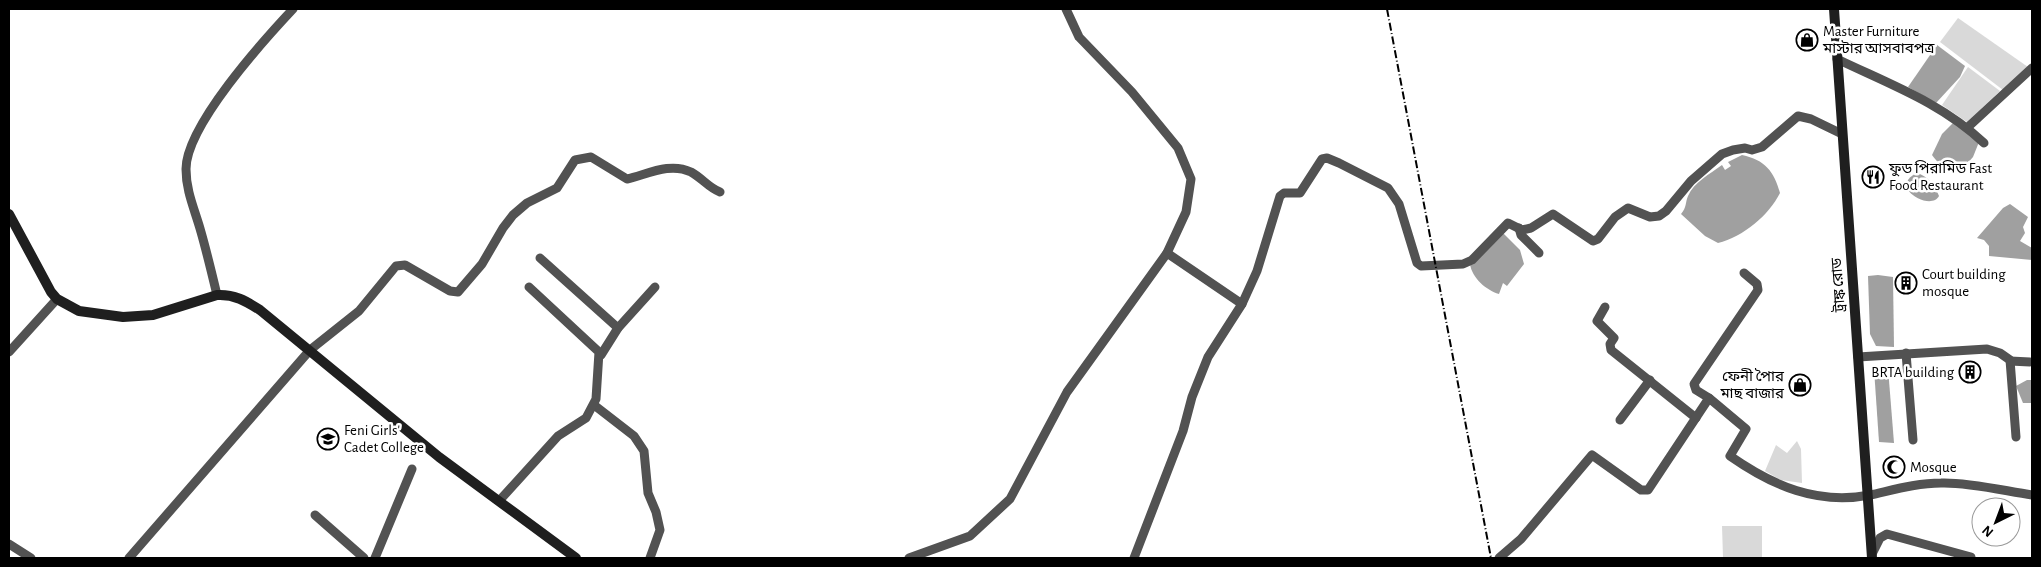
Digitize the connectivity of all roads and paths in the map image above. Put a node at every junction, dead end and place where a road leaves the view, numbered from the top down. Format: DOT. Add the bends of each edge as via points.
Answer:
graph roads {
  1 [pos="293,9"];
  2 [pos="1066,9"];
  3 [pos="1834,9"];
  4 [pos="1837,59"];
  5 [pos="2032,68"];
  6 [pos="1968,128"];
  7 [pos="1842,134"];
  8 [pos="1984,143"];
  9 [pos="720,192"];
  10 [pos="9,214"];
  11 [pos="1519,228"];
  12 [pos="1167,253"];
  13 [pos="1539,253"];
  14 [pos="540,258"];
  15 [pos="1744,273"];
  16 [pos="529,287"];
  17 [pos="654,287"];
  18 [pos="217,295"];
  19 [pos="57,299"];
  20 [pos="1242,304"];
  21 [pos="1605,307"];
  22 [pos="618,328"];
  23 [pos="310,350"];
  24 [pos="9,352"];
  25 [pos="1906,354"];
  26 [pos="600,355"];
  27 [pos="1858,357"];
  28 [pos="2010,362"];
  29 [pos="2030,362"];
  30 [pos="1650,380"];
  31 [pos="1709,398"];
  32 [pos="594,405"];
  33 [pos="1696,418"];
  34 [pos="1620,420"];
  35 [pos="2016,437"];
  36 [pos="1913,440"];
  37 [pos="412,469"];
  38 [pos="1868,495"];
  39 [pos="2032,495"];
  40 [pos="499,501"];
  41 [pos="314,516"];
  42 [pos="9,544"];
  43 [pos="1872,556"];
  44 [pos="1971,557"];
  45 [pos="31,558"];
  46 [pos="129,558"];
  47 [pos="364,558"];
  48 [pos="375,558"];
  49 [pos="576,558"];
  50 [pos="650,558"];
  51 [pos="909,558"];
  52 [pos="1134,558"];
  53 [pos="1499,558"];
  1 -- 18 [label="street" via="258,46 190,143 186,168 189,199 201,231"];
  2 -- 12 [label="street" via="1079,36 1132,92 1178,148 1186,166 1191,179 1186,212"];
  3 -- 4 [label="main road, ট্রাঙ্ক রোড"];
  4 -- 6 [label="street" via="1934,104"];
  4 -- 7 [label="main road, ট্রাঙ্ক রোড"];
  5 -- 6 [label="street"];
  6 -- 8 [label="street"];
  7 -- 11 [label="street" via="1798,116 1762,147 1733,150 1711,162 1681,190 1666,211 1654,217 1628,208 1615,217 1593,242 1553,214 1531,228"];
  7 -- 27 [label="main road, ট্রাঙ্ক রোড"];
  9 -- 23 [label="street" via="691,172 676,168 627,179 591,157 575,160 557,188 527,203 513,215 482,264 458,292 450,291 405,265 396,266 359,311"];
  10 -- 19 [label="main road"];
  11 -- 13 [label="street" via="1521,235"];
  11 -- 20 [label="street" via="1508,222 1503,225 1472,260 1463,264 1421,266 1414,258 1399,204 1388,188 1339,163 1322,159 1300,193 1280,196 1257,271"];
  12 -- 20 [label="street"];
  12 -- 51 [label="street" via="1077,376 1010,499 970,536"];
  14 -- 22 [label="street"];
  15 -- 31 [label="street" via="1757,284 1758,290 1694,384 1696,390"];
  16 -- 26 [label="street" via="592,343"];
  17 -- 22 [label="street"];
  18 -- 19 [label="main road" via="153,315 123,317 79,311"];
  18 -- 23 [label="main road" via="240,298"];
  19 -- 24 [label="street"];
  20 -- 52 [label="street" via="1208,356"];
  21 -- 30 [label="street" via="1597,321 1614,338 1610,344 1612,350"];
  22 -- 26 [label="street"];
  23 -- 40 [label="main road" via="439,457"];
  23 -- 46 [label="street"];
  25 -- 27 [label="street"];
  25 -- 28 [label="street" via="1986,349 2000,353"];
  25 -- 36 [label="street"];
  26 -- 32 [label="street"];
  27 -- 38 [label="main road, ট্রাঙ্ক রোড"];
  28 -- 29 [label="street"];
  28 -- 35 [label="street"];
  30 -- 33 [label="street"];
  30 -- 34 [label="street"];
  31 -- 33 [label="street"];
  31 -- 38 [label="street" via="1746,429 1730,454 1733,458 1782,487 1837,497"];
  32 -- 40 [label="street" via="586,418 558,436"];
  32 -- 50 [label="street" via="634,436 644,451 648,493 660,530"];
  33 -- 53 [label="street" via="1648,490 1641,490 1592,455 1521,539"];
  37 -- 48 [label="street"];
  38 -- 39 [label="street" via="1942,482"];
  38 -- 43 [label="main road, ট্রাঙ্ক রোড"];
  40 -- 49 [label="main road"];
  41 -- 47 [label="street"];
  42 -- 45 [label="street"];
  43 -- 44 [label="street" via="1880,538 1887,534"];
}
